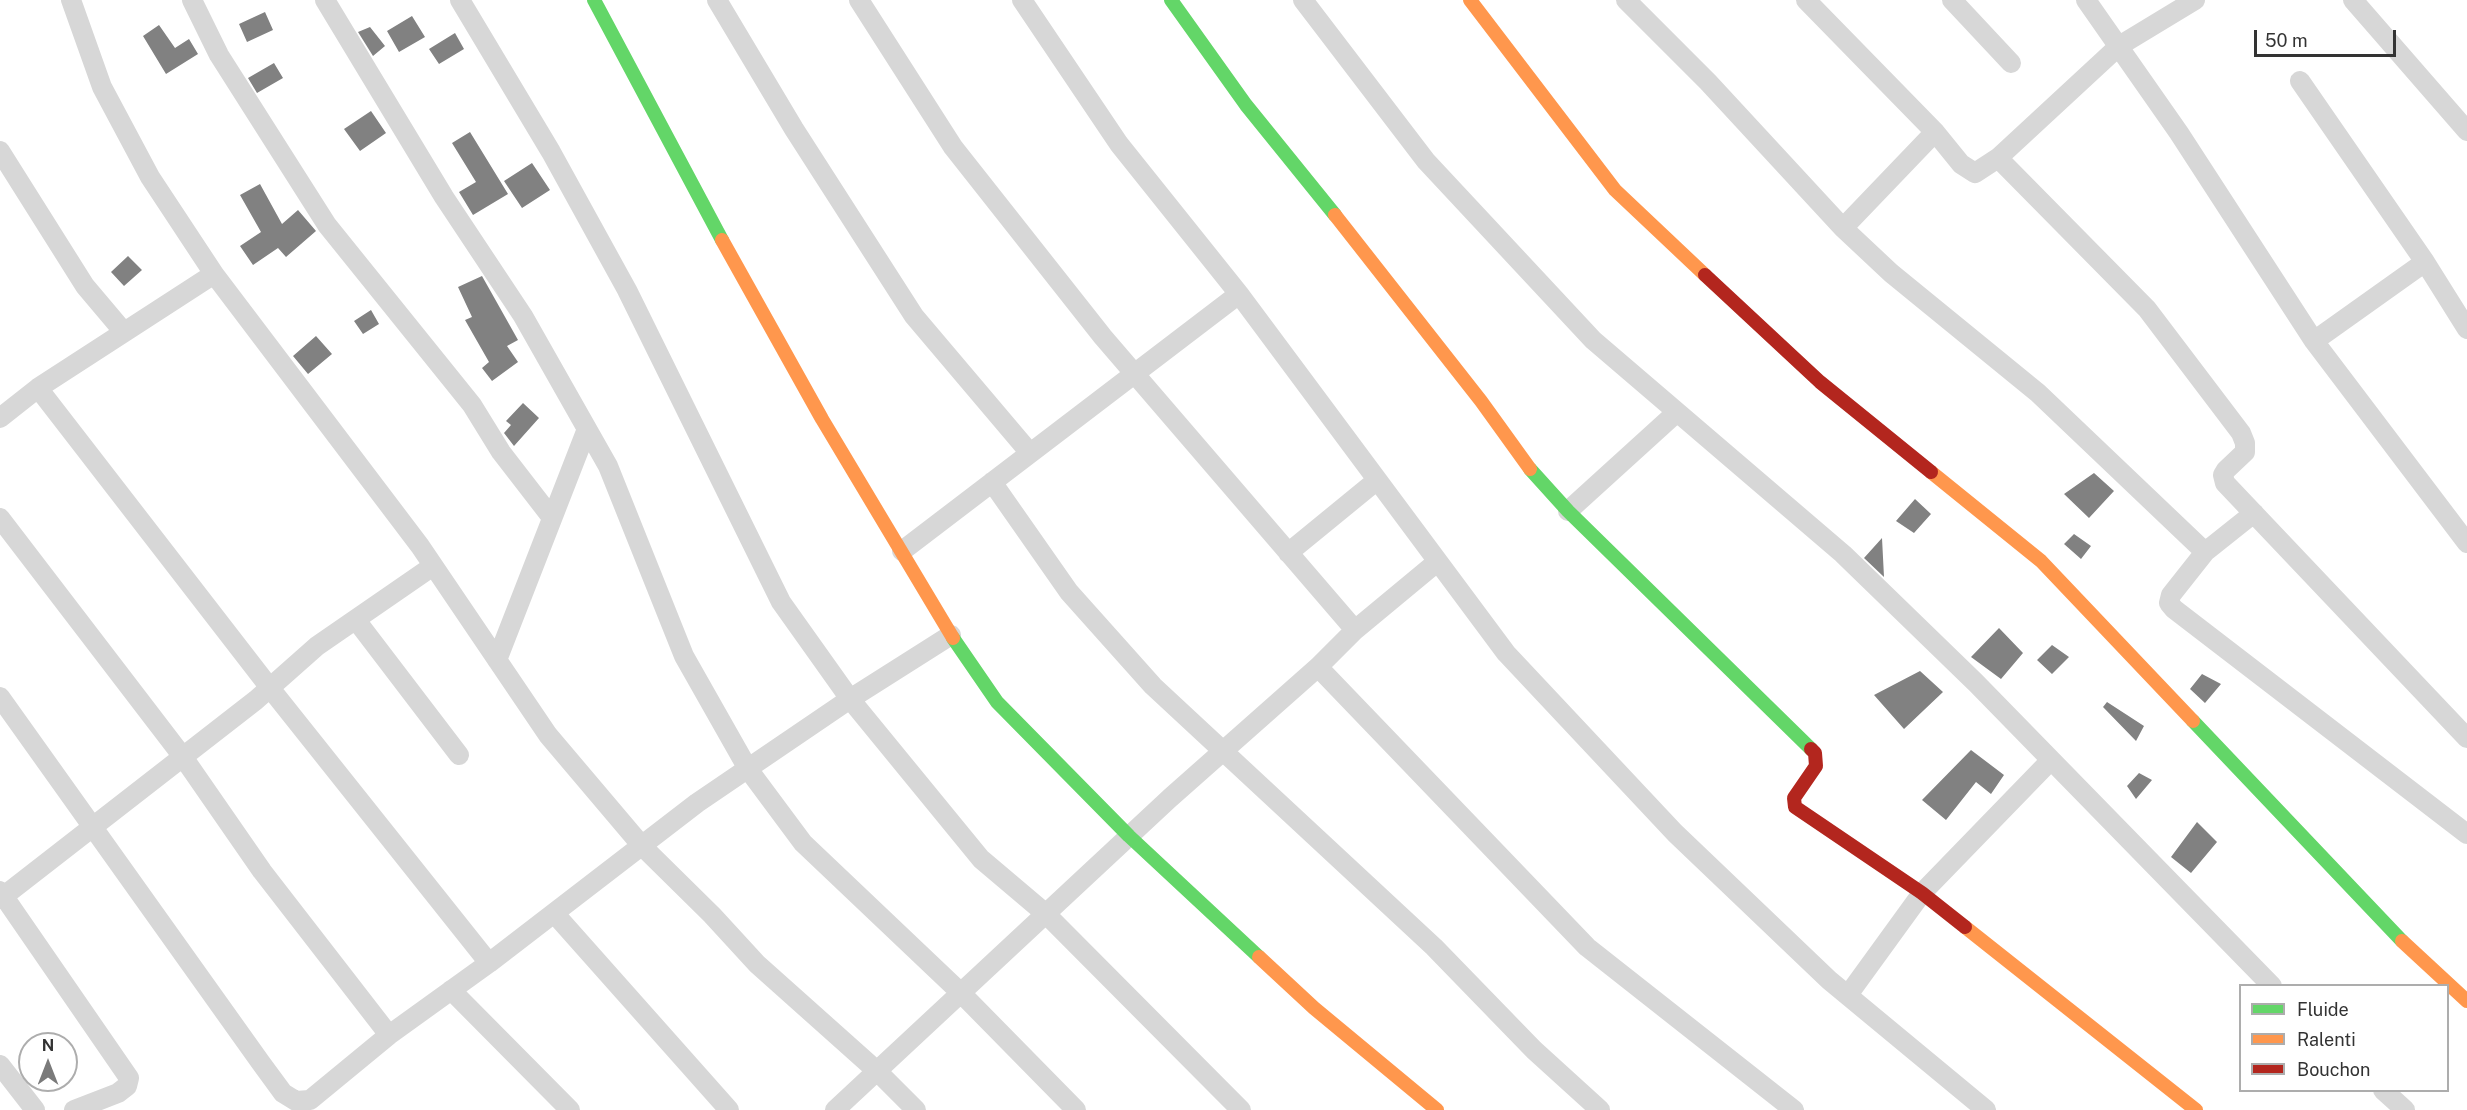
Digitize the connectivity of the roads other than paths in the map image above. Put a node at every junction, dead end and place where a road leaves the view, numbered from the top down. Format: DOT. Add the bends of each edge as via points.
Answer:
graph roads {
  1 [pos="70,0"];
  2 [pos="192,0"];
  3 [pos="325,0"];
  4 [pos="460,0"];
  5 [pos="594,0"];
  6 [pos="717,0"];
  7 [pos="859,0"];
  8 [pos="1022,0"];
  9 [pos="1171,0"];
  10 [pos="1303,0"];
  11 [pos="1470,0"];
  12 [pos="1626,0"];
  13 [pos="1806,0"];
  14 [pos="1952,0"];
  15 [pos="2086,0"];
  16 [pos="2195,0"];
  17 [pos="2353,0"];
  18 [pos="2120,46"];
  19 [pos="2011,63"];
  20 [pos="2300,81"];
  21 [pos="2467,131"];
  22 [pos="1935,132"];
  23 [pos="0,154"];
  24 [pos="1998,158"];
  25 [pos="1843,228"];
  26 [pos="2425,262"];
  27 [pos="214,274"];
  28 [pos="1239,294"];
  29 [pos="2467,329"];
  30 [pos="123,331"];
  31 [pos="2314,341"];
  32 [pos="1135,374"];
  33 [pos="38,388"];
  34 [pos="1677,411"];
  35 [pos="1,416"];
  36 [pos="587,429"];
  37 [pos="1030,453"];
  38 [pos="1376,481"];
  39 [pos="992,482"];
  40 [pos="1568,511"];
  41 [pos="2254,513"];
  42 [pos="0,518"];
  43 [pos="552,518"];
  44 [pos="2467,543"];
  45 [pos="902,551"];
  46 [pos="2205,552"];
  47 [pos="1288,553"];
  48 [pos="1437,562"];
  49 [pos="434,566"];
  50 [pos="356,620"];
  51 [pos="1354,630"];
  52 [pos="951,635"];
  53 [pos="497,660"];
  54 [pos="1318,668"];
  55 [pos="270,688"];
  56 [pos="0,697"];
  57 [pos="850,699"];
  58 [pos="2467,738"];
  59 [pos="1223,752"];
  60 [pos="459,755"];
  61 [pos="183,757"];
  62 [pos="2051,760"];
  63 [pos="748,768"];
  64 [pos="94,826"];
  65 [pos="2467,834"];
  66 [pos="1130,836"];
  67 [pos="642,846"];
  68 [pos="1922,893"];
  69 [pos="1,895"];
  70 [pos="554,913"];
  71 [pos="1046,914"];
  72 [pos="489,963"];
  73 [pos="2270,984"];
  74 [pos="2449,984"];
  75 [pos="2449,984"];
  76 [pos="451,990"];
  77 [pos="961,993"];
  78 [pos="1848,995"];
  79 [pos="2467,1001"];
  80 [pos="389,1035"];
  81 [pos="0,1065"];
  82 [pos="878,1072"];
  83 [pos="2385,1092"];
  84 [pos="35,1110"];
  85 [pos="74,1110"];
  86 [pos="570,1110"];
  87 [pos="729,1110"];
  88 [pos="835,1110"];
  89 [pos="916,1110"];
  90 [pos="1076,1110"];
  91 [pos="1241,1110"];
  92 [pos="1437,1110"];
  93 [pos="1600,1110"];
  94 [pos="1794,1110"];
  95 [pos="1986,1110"];
  96 [pos="2196,1110"];
  97 [pos="2405,1110"];
  1 -- 27 [label="street" via="102,87 150,177"];
  2 -- 43 [label="street" via="219,56 327,225 472,405 501,452"];
  3 -- 36 [label="street" via="444,197 523,316"];
  4 -- 57 [label="street" via="551,152 627,290 781,602"];
  5 -- 45 [label="street" via="707,213"];
  6 -- 37 [label="street" via="914,316"];
  7 -- 32 [label="street" via="953,147"];
  8 -- 28 [label="street" via="1119,144"];
  9 -- 40 [label="street" via="1246,105 1379,269 1525,464"];
  10 -- 34 [label="street" via="1426,161 1593,340"];
  11 -- 75 [label="street" via="1615,190 1820,382 2041,561 2400,939"];
  12 -- 25 [label="street"];
  13 -- 22 [label="street"];
  14 -- 19 [label="street"];
  15 -- 18 [label="street"];
  16 -- 18 [label="street"];
  17 -- 21 [label="street"];
  18 -- 24 [label="street"];
  18 -- 31 [label="street"];
  20 -- 26 [label="street"];
  22 -- 24 [label="street" via="1970,172 1979,172"];
  22 -- 25 [label="street"];
  23 -- 30 [label="street" via="85,286"];
  24 -- 41 [label="street" via="2146,309 2241,433 2245,452 2223,475 2225,483"];
  25 -- 46 [label="street" via="1891,273 2038,393"];
  26 -- 29 [label="street"];
  26 -- 31 [label="street"];
  27 -- 30 [label="street"];
  27 -- 49 [label="street"];
  28 -- 32 [label="street"];
  28 -- 38 [label="street"];
  30 -- 33 [label="street"];
  31 -- 44 [label="street"];
  32 -- 37 [label="street"];
  32 -- 47 [label="street"];
  33 -- 35 [label="street"];
  33 -- 55 [label="street"];
  34 -- 40 [label="street"];
  34 -- 62 [label="street" via="1843,554"];
  36 -- 43 [label="street"];
  36 -- 63 [label="street" via="608,466 684,656"];
  37 -- 39 [label="street"];
  38 -- 47 [label="street"];
  38 -- 48 [label="street"];
  39 -- 45 [label="street"];
  39 -- 59 [label="street" via="1069,592 1153,686"];
  40 -- 68 [label="street" via="1815,753 1816,766 1794,798 1795,807"];
  41 -- 46 [label="street"];
  41 -- 58 [label="street"];
  42 -- 61 [label="street"];
  43 -- 53 [label="street"];
  45 -- 52 [label="street"];
  46 -- 65 [label="street" via="2171,595 2169,603 2174,609"];
  47 -- 51 [label="street"];
  48 -- 51 [label="street"];
  48 -- 78 [label="street" via="1506,653 1675,833"];
  49 -- 50 [label="street"];
  49 -- 53 [label="street"];
  50 -- 55 [label="street" via="317,646"];
  50 -- 60 [label="street"];
  51 -- 54 [label="street"];
  52 -- 57 [label="street"];
  52 -- 66 [label="street" via="997,702"];
  53 -- 67 [label="street" via="548,735"];
  54 -- 59 [label="street"];
  54 -- 94 [label="street" via="1587,947"];
  55 -- 61 [label="street"];
  55 -- 72 [label="street"];
  56 -- 64 [label="street"];
  57 -- 63 [label="street"];
  57 -- 71 [label="street" via="981,859"];
  59 -- 66 [label="street"];
  59 -- 93 [label="street" via="1434,947 1534,1050"];
  61 -- 64 [label="street"];
  61 -- 80 [label="street" via="262,871"];
  62 -- 68 [label="street"];
  62 -- 73 [label="street"];
  63 -- 67 [label="street"];
  63 -- 77 [label="street" via="803,843"];
  64 -- 69 [label="street"];
  64 -- 80 [label="street" via="284,1093 296,1101 310,1100"];
  66 -- 71 [label="street"];
  66 -- 92 [label="street" via="1314,1008"];
  67 -- 70 [label="street"];
  67 -- 82 [label="street" via="757,964"];
  68 -- 78 [label="street"];
  68 -- 96 [label="street"];
  69 -- 85 [label="street" via="129,1078 127,1086 118,1093"];
  70 -- 72 [label="street"];
  70 -- 87 [label="street"];
  71 -- 77 [label="street"];
  71 -- 91 [label="street"];
  72 -- 76 [label="street"];
  74 -- 79 [label="street"];
  76 -- 80 [label="street"];
  76 -- 86 [label="street"];
  77 -- 82 [label="street"];
  77 -- 90 [label="street"];
  78 -- 95 [label="street"];
  81 -- 84 [label="street"];
  82 -- 88 [label="street"];
  82 -- 89 [label="street"];
  83 -- 97 [label="street"];
}
